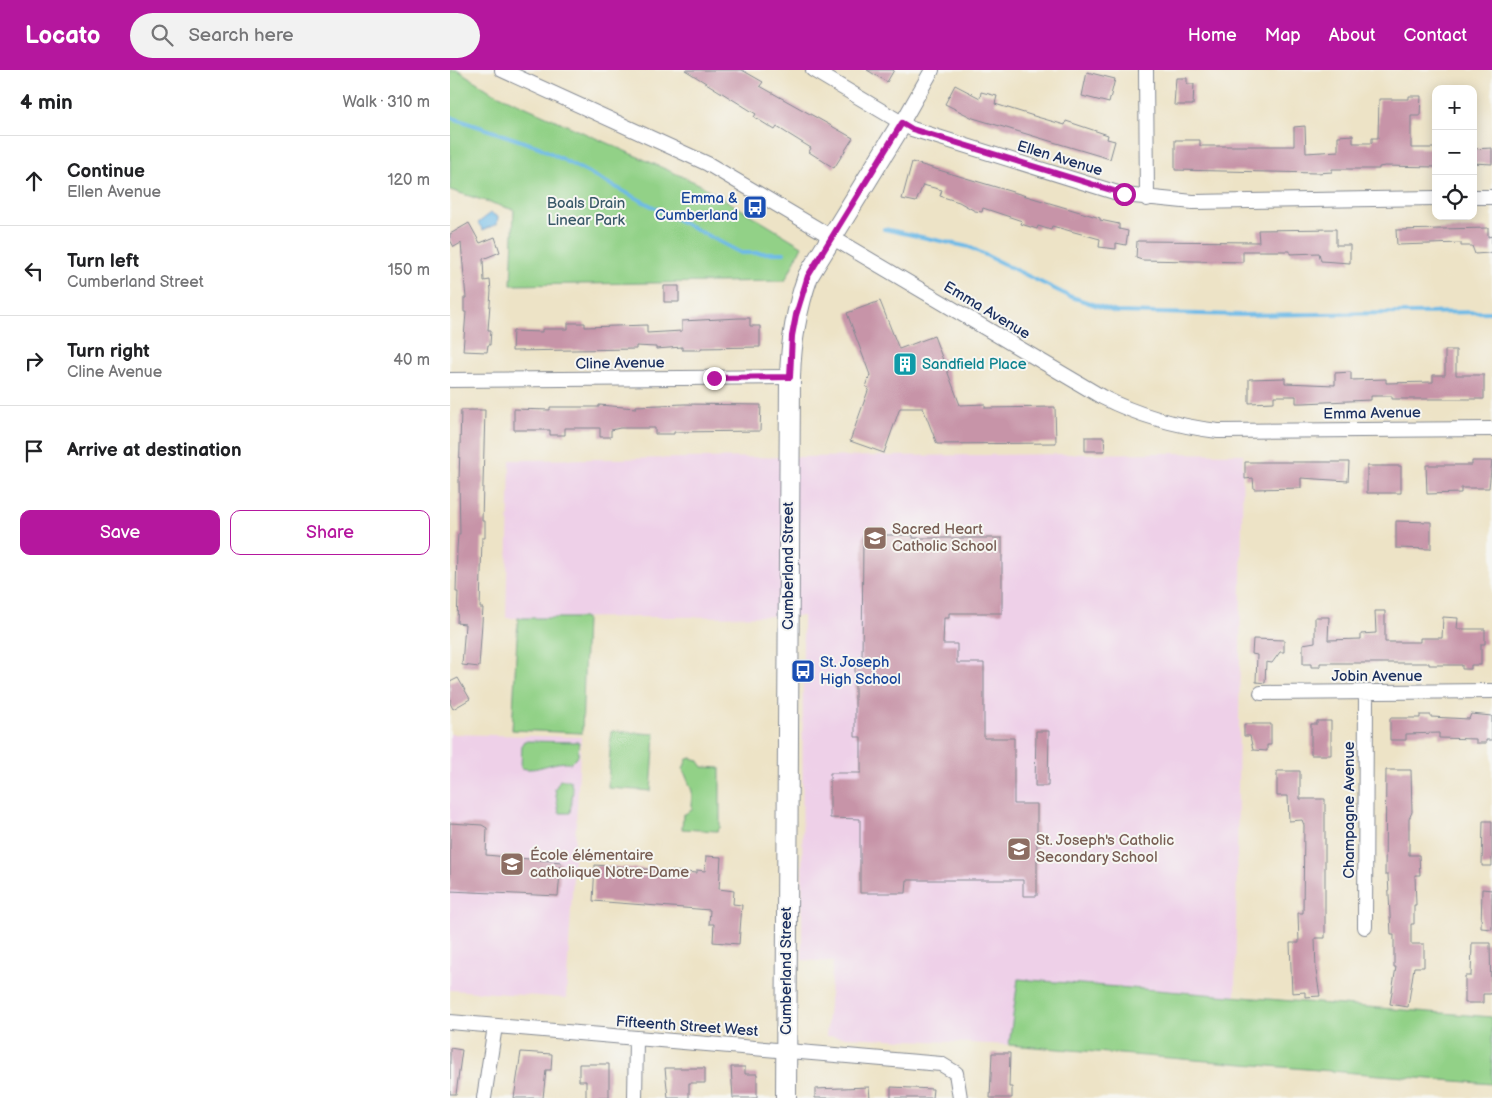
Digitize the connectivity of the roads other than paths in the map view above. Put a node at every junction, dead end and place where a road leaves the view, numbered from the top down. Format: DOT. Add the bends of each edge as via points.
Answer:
graph roads {
  1 [pos="502,70"];
  2 [pos="813,70"];
  3 [pos="932,70"];
  4 [pos="1146,70"];
  5 [pos="902,123"];
  6 [pos="1477,197"];
  7 [pos="1492,197"];
  8 [pos="1432,198"];
  9 [pos="1147,199"];
  10 [pos="831,236"];
  11 [pos="790,377"];
  12 [pos="450,380"];
  13 [pos="1492,429"];
  14 [pos="1492,691"];
  15 [pos="1366,692"];
  16 [pos="1261,693"];
  17 [pos="1365,927"];
  18 [pos="450,1022"];
  19 [pos="495,1026"];
  20 [pos="636,1039"];
  21 [pos="786,1050"];
  22 [pos="484,1098"];
  23 [pos="635,1098"];
  24 [pos="786,1098"];
  25 [pos="960,1098"];
  1 -- 10 [label="street, Emma Avenue" via="708,164"];
  2 -- 5 [label="street, Ellen Avenue"];
  3 -- 5 [label="street, Cumberland Street"];
  4 -- 9 [label="street"];
  5 -- 9 [label="street, Ellen Avenue" via="912,129 1105,189"];
  5 -- 10 [label="street, Cumberland Street"];
  6 -- 7 [label="street"];
  8 -- 9 [label="street, Ellen Avenue" via="1193,202"];
  10 -- 11 [label="street, Cumberland Street" via="808,276 801,296 792,336"];
  10 -- 13 [label="street, Emma Avenue" via="1102,397 1164,422 1218,431"];
  11 -- 12 [label="street, Cline Avenue"];
  11 -- 21 [label="street, Cumberland Street"];
  14 -- 15 [label="street, Jobin Avenue"];
  15 -- 16 [label="street, Jobin Avenue"];
  15 -- 17 [label="street, Champagne Avenue"];
  18 -- 19 [label="street, Fifteenth Street West"];
  19 -- 20 [label="street, Fifteenth Street West"];
  19 -- 22 [label="street"];
  20 -- 21 [label="street, Fifteenth Street West"];
  20 -- 23 [label="street"];
  21 -- 24 [label="street, Cumberland Street"];
  21 -- 25 [label="street, Fifteenth Street West" via="941,1064 956,1073"];
}
